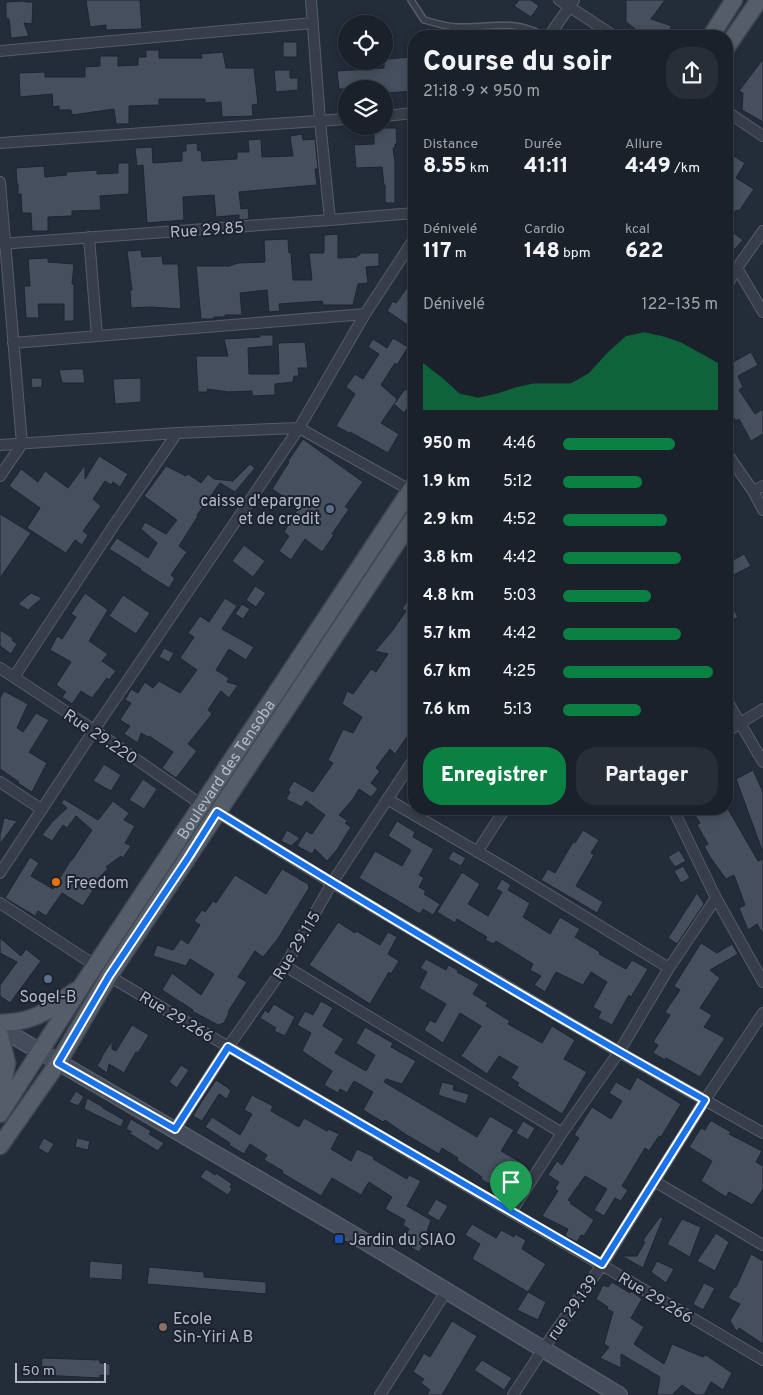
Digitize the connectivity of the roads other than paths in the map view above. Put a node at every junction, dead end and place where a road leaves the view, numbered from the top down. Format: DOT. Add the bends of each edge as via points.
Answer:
graph roads {
  1 [pos="311,0"];
  2 [pos="411,0"];
  3 [pos="558,0"];
  4 [pos="734,0"];
  5 [pos="759,0"];
  6 [pos="572,3"];
  7 [pos="313,23"];
  8 [pos="533,30"];
  9 [pos="552,30"];
  10 [pos="606,30"];
  11 [pos="715,30"];
  12 [pos="733,38"];
  13 [pos="0,51"];
  14 [pos="408,114"];
  15 [pos="393,115"];
  16 [pos="733,116"];
  17 [pos="338,120"];
  18 [pos="320,121"];
  19 [pos="763,136"];
  20 [pos="0,143"];
  21 [pos="0,182"];
  22 [pos="408,214"];
  23 [pos="330,220"];
  24 [pos="763,231"];
  25 [pos="90,237"];
  26 [pos="2,243"];
  27 [pos="408,248"];
  28 [pos="737,268"];
  29 [pos="733,275"];
  30 [pos="763,312"];
  31 [pos="365,314"];
  32 [pos="97,336"];
  33 [pos="13,343"];
  34 [pos="299,428"];
  35 [pos="177,433"];
  36 [pos="22,444"];
  37 [pos="0,445"];
  38 [pos="733,462"];
  39 [pos="0,476"];
  40 [pos="408,486"];
  41 [pos="763,486"];
  42 [pos="753,491"];
  43 [pos="408,494"];
  44 [pos="763,510"];
  45 [pos="408,526"];
  46 [pos="0,668"];
  47 [pos="14,677"];
  48 [pos="763,709"];
  49 [pos="733,711"];
  50 [pos="740,723"];
  51 [pos="733,728"];
  52 [pos="94,730"];
  53 [pos="763,762"];
  54 [pos="408,768"];
  55 [pos="0,782"];
  56 [pos="387,799"];
  57 [pos="41,809"];
  58 [pos="209,809"];
  59 [pos="408,811"];
  60 [pos="414,815"];
  61 [pos="501,815"];
  62 [pos="676,815"];
  63 [pos="477,852"];
  64 [pos="0,874"];
  65 [pos="332,883"];
  66 [pos="716,898"];
  67 [pos="0,903"];
  68 [pos="96,966"];
  69 [pos="285,966"];
  70 [pos="669,968"];
  71 [pos="109,976"];
  72 [pos="763,982"];
  73 [pos="81,987"];
  74 [pos="763,1013"];
  75 [pos="0,1023"];
  76 [pos="0,1028"];
  77 [pos="0,1036"];
  78 [pos="228,1047"];
  79 [pos="40,1052"];
  80 [pos="619,1052"];
  81 [pos="58,1063"];
  82 [pos="0,1100"];
  83 [pos="705,1100"];
  84 [pos="0,1114"];
  85 [pos="175,1129"];
  86 [pos="562,1132"];
  87 [pos="763,1133"];
  88 [pos="0,1146"];
  89 [pos="654,1181"];
  90 [pos="511,1212"];
  91 [pos="763,1244"];
  92 [pos="602,1264"];
  93 [pos="447,1290"];
  94 [pos="543,1349"];
  95 [pos="763,1360"];
  96 [pos="380,1395"];
  97 [pos="513,1395"];
  98 [pos="619,1395"];
  1 -- 7 [label="street"];
  2 -- 8 [label="lane" via="424,20 456,28 500,24"];
  3 -- 6 [label="street"];
  4 -- 11 [label="main road"];
  5 -- 12 [label="main road"];
  6 -- 9 [label="street"];
  6 -- 10 [label="street"];
  7 -- 13 [label="street"];
  7 -- 18 [label="street"];
  14 -- 15 [label="street"];
  16 -- 19 [label="street"];
  17 -- 18 [label="street"];
  18 -- 20 [label="street"];
  18 -- 23 [label="street"];
  21 -- 26 [label="street"];
  22 -- 23 [label="street, Rue 29.85"];
  23 -- 25 [label="street, Rue 29.85"];
  24 -- 28 [label="street"];
  25 -- 26 [label="street, Rue 29.85"];
  25 -- 32 [label="street"];
  26 -- 33 [label="street"];
  27 -- 31 [label="street"];
  28 -- 29 [label="street"];
  28 -- 30 [label="street"];
  31 -- 32 [label="street"];
  31 -- 34 [label="street"];
  32 -- 33 [label="street"];
  33 -- 36 [label="street"];
  34 -- 35 [label="street"];
  34 -- 40 [label="street"];
  34 -- 52 [label="street"];
  35 -- 36 [label="street"];
  35 -- 47 [label="street"];
  36 -- 37 [label="street"];
  36 -- 39 [label="street"];
  38 -- 42 [label="street"];
  41 -- 42 [label="street"];
  42 -- 44 [label="street"];
  43 -- 58 [label="main road, Boulevard des Tensoba"];
  45 -- 58 [label="main road, Boulevard des Tensoba"];
  46 -- 47 [label="street, Rue 29.220"];
  47 -- 52 [label="street, Rue 29.220"];
  48 -- 50 [label="street"];
  49 -- 50 [label="street"];
  50 -- 51 [label="street"];
  50 -- 53 [label="street"];
  52 -- 57 [label="street"];
  52 -- 58 [label="street, Rue 29.220"];
  54 -- 56 [label="street, Rue 29.115"];
  55 -- 57 [label="street"];
  56 -- 59 [label="street"];
  56 -- 65 [label="street, Rue 29.115"];
  57 -- 64 [label="street"];
  58 -- 65 [label="street, Rue 29.220"];
  58 -- 68 [label="main road, Boulevard des Tensoba"];
  58 -- 71 [label="main road, Boulevard des Tensoba" via="188,858"];
  60 -- 63 [label="street"];
  61 -- 63 [label="street"];
  62 -- 66 [label="street"];
  63 -- 70 [label="street"];
  65 -- 69 [label="street, Rue 29.115"];
  65 -- 80 [label="street, Rue 29.220"];
  66 -- 70 [label="street"];
  66 -- 72 [label="street"];
  67 -- 68 [label="street"];
  68 -- 73 [label="main road, Boulevard des Tensoba"];
  69 -- 78 [label="street, Rue 29.115"];
  69 -- 86 [label="street"];
  70 -- 80 [label="street"];
  71 -- 78 [label="street, Rue 29.266"];
  71 -- 81 [label="main road, Boulevard des Tensoba"];
  73 -- 75 [label="main road" via="38,1016"];
  73 -- 79 [label="main road, Boulevard des Tensoba"];
  74 -- 83 [label="street, rue 29.139"];
  76 -- 79 [label="street"];
  77 -- 82 [label="main road" via="7,1063"];
  78 -- 85 [label="street, Rue 29.115"];
  78 -- 90 [label="street, Rue 29.266"];
  79 -- 81 [label="street"];
  79 -- 84 [label="main road, Boulevard des Tensoba"];
  80 -- 83 [label="street, Rue 29.220"];
  80 -- 86 [label="street"];
  81 -- 85 [label="street"];
  81 -- 88 [label="main road, Boulevard des Tensoba"];
  83 -- 87 [label="street, Rue 29.220"];
  83 -- 89 [label="street, rue 29.139"];
  85 -- 93 [label="street"];
  86 -- 90 [label="street"];
  89 -- 91 [label="street"];
  89 -- 92 [label="street, rue 29.139"];
  90 -- 92 [label="street, Rue 29.266"];
  92 -- 94 [label="street, rue 29.139"];
  92 -- 95 [label="street, Rue 29.266"];
  93 -- 94 [label="street"];
  93 -- 96 [label="street"];
  94 -- 97 [label="street, rue 29.139"];
  94 -- 98 [label="street"];
}
